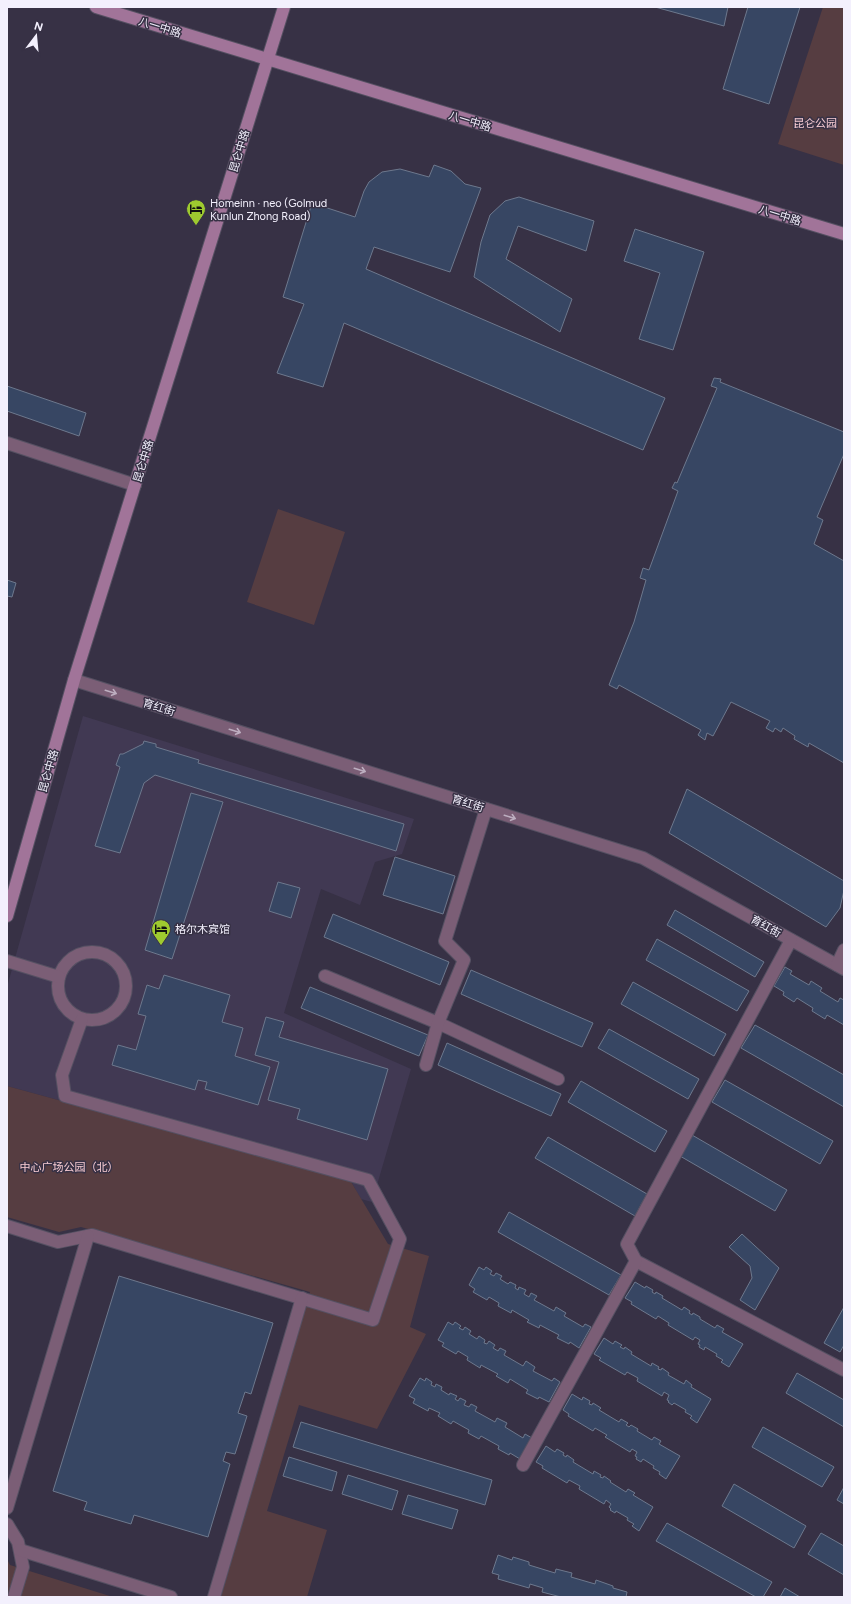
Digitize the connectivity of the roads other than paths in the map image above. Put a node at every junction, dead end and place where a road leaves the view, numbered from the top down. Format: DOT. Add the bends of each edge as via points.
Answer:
graph roads {
  1 [pos="96,7"];
  2 [pos="284,7"];
  3 [pos="268,60"];
  4 [pos="844,234"];
  5 [pos="7,443"];
  6 [pos="135,484"];
  7 [pos="74,680"];
  8 [pos="486,809"];
  9 [pos="7,916"];
  10 [pos="791,940"];
  11 [pos="844,950"];
  12 [pos="7,961"];
  13 [pos="840,967"];
  14 [pos="59,976"];
  15 [pos="325,976"];
  16 [pos="82,1019"];
  17 [pos="438,1023"];
  18 [pos="426,1065"];
  19 [pos="558,1079"];
  20 [pos="7,1226"];
  21 [pos="88,1236"];
  22 [pos="636,1260"];
  23 [pos="302,1298"];
  24 [pos="844,1370"];
  25 [pos="523,1465"];
  26 [pos="7,1508"];
  27 [pos="7,1524"];
  28 [pos="20,1550"];
  29 [pos="14,1597"];
  30 [pos="171,1597"];
  31 [pos="214,1597"];
  1 -- 3 [label="main road, 八一中路"];
  2 -- 3 [label="main road, 昆仑中路"];
  3 -- 4 [label="main road, 八一中路"];
  3 -- 6 [label="main road, 昆仑中路"];
  5 -- 6 [label="street"];
  6 -- 7 [label="main road, 昆仑中路"];
  7 -- 8 [label="street, 育红街, one-way"];
  7 -- 9 [label="main road, 昆仑中路"];
  8 -- 10 [label="street, 育红街, one-way" via="643,858"];
  8 -- 17 [label="street" via="445,941 464,960"];
  10 -- 13 [label="street, 育红街"];
  10 -- 22 [label="street" via="627,1244"];
  11 -- 13 [label="street"];
  12 -- 14 [label="street"];
  14 -- 16 [label="street" via="59,998 72,1015"];
  14 -- 16 [label="street" via="71,959 91,952 112,959 120,968 126,990 122,1002 105,1018"];
  15 -- 17 [label="street"];
  16 -- 23 [label="street" via="62,1075 65,1096 368,1180 400,1239 373,1320"];
  17 -- 18 [label="street"];
  17 -- 19 [label="street"];
  20 -- 21 [label="street" via="58,1242"];
  21 -- 23 [label="street" via="92,1235"];
  21 -- 26 [label="street"];
  22 -- 24 [label="street"];
  22 -- 25 [label="street"];
  23 -- 31 [label="street"];
  27 -- 28 [label="street"];
  28 -- 29 [label="street" via="23,1567"];
  28 -- 30 [label="street"];
}
